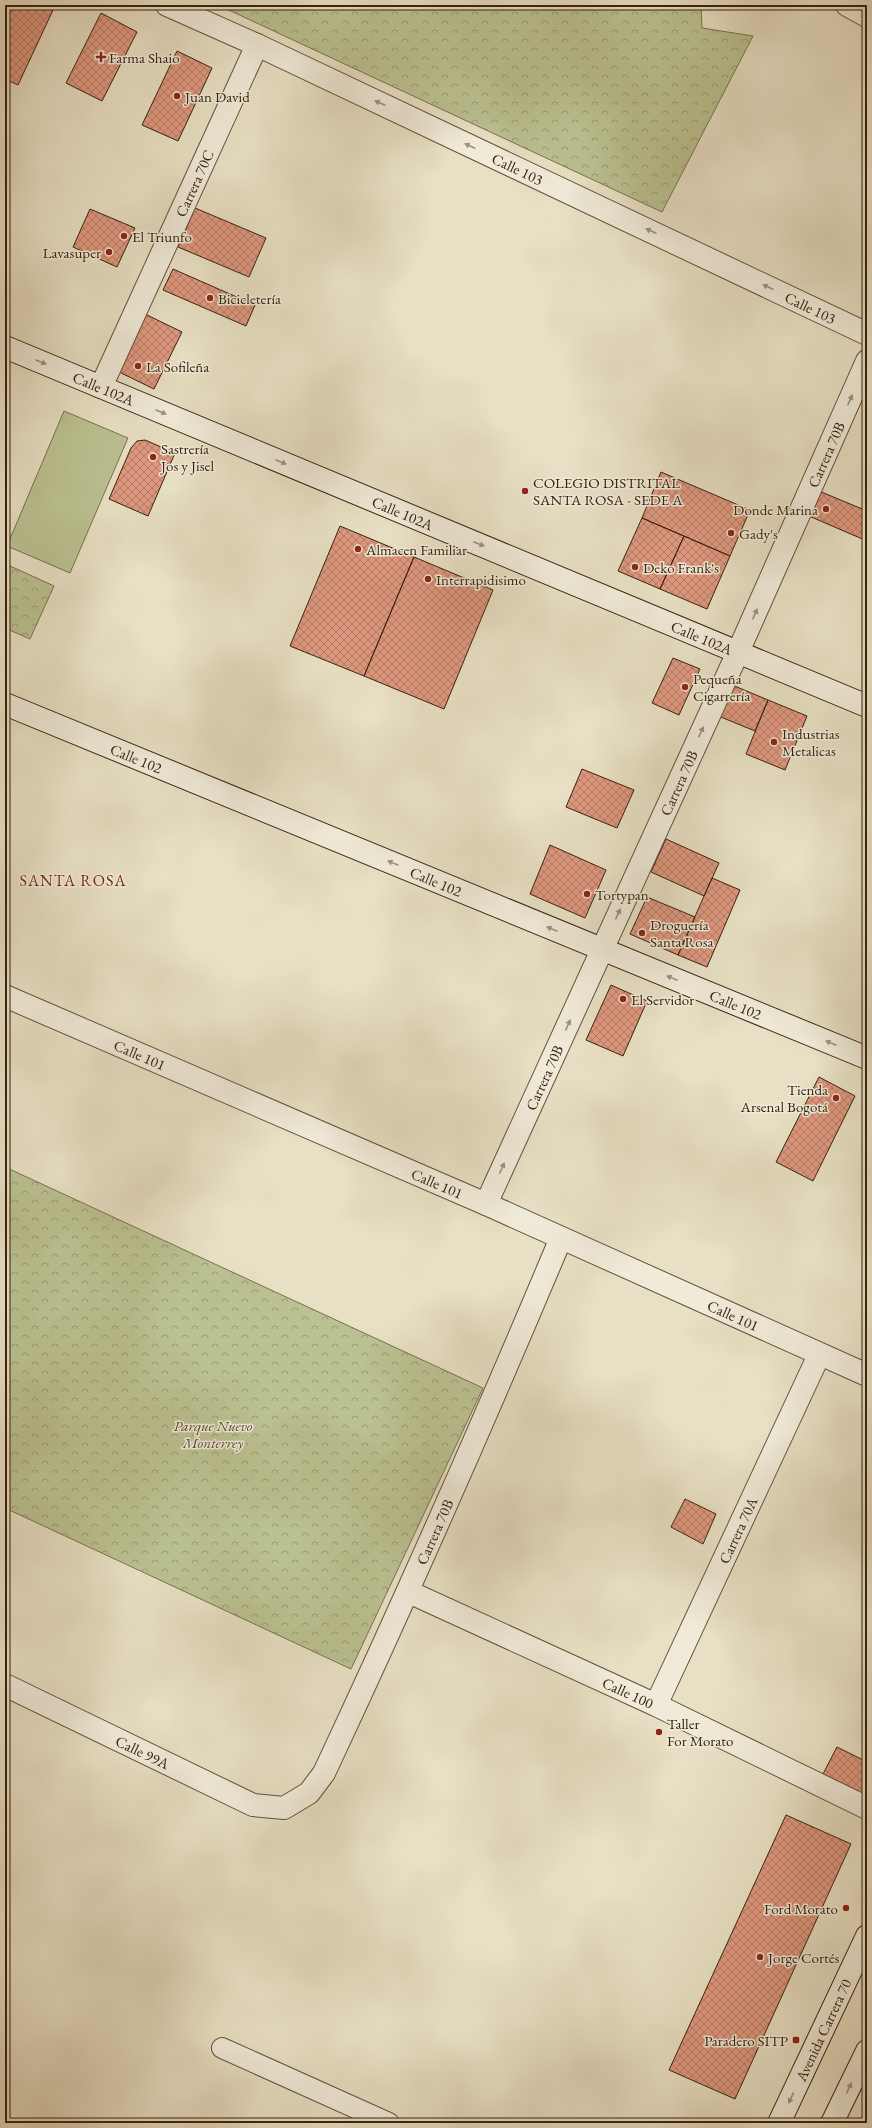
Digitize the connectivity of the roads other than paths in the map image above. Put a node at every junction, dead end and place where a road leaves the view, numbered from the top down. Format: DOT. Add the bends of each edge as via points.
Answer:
graph roads {
  1 [pos="167,5"];
  2 [pos="847,5"];
  3 [pos="867,16"];
  4 [pos="257,45"];
  5 [pos="867,334"];
  6 [pos="5,347"];
  7 [pos="867,360"];
  8 [pos="101,387"];
  9 [pos="738,652"];
  10 [pos="5,704"];
  11 [pos="867,706"];
  12 [pos="602,949"];
  13 [pos="5,996"];
  14 [pos="867,1058"];
  15 [pos="486,1204"];
  16 [pos="560,1238"];
  17 [pos="819,1355"];
  18 [pos="867,1375"];
  19 [pos="409,1592"];
  20 [pos="5,1685"];
  21 [pos="656,1705"];
  22 [pos="284,1808"];
  23 [pos="867,1808"];
  24 [pos="867,1936"];
  25 [pos="222,2048"];
  26 [pos="867,2051"];
  27 [pos="389,2123"];
  28 [pos="779,2123"];
  29 [pos="832,2123"];
  1 -- 4 [label="street, Calle 103"];
  2 -- 3 [label="street"];
  5 -- 4 [label="street, Calle 103, one-way"];
  4 -- 8 [label="street, Carrera 70C"];
  6 -- 8 [label="street, Calle 102A, one-way"];
  9 -- 7 [label="street, Carrera 70B, one-way"];
  8 -- 9 [label="street, Calle 102A, one-way"];
  9 -- 11 [label="street, Calle 102A"];
  12 -- 9 [label="street, Carrera 70B, one-way"];
  12 -- 10 [label="street, Calle 102, one-way"];
  14 -- 12 [label="street, Calle 102, one-way"];
  15 -- 12 [label="street, Carrera 70B, one-way"];
  13 -- 15 [label="street, Calle 101"];
  15 -- 16 [label="street, Calle 101"];
  16 -- 17 [label="street, Calle 101"];
  16 -- 19 [label="street, Carrera 70B" via="496,1394"];
  17 -- 18 [label="street, Calle 101"];
  17 -- 21 [label="street, Carrera 70A"];
  19 -- 21 [label="street, Calle 100"];
  19 -- 22 [label="street, Carrera 70B" via="324,1773 309,1793"];
  20 -- 22 [label="street, Calle 99A" via="253,1805"];
  21 -- 23 [label="street, Calle 100"];
  24 -- 28 [label="street, Avenida Carrera 70, one-way"];
  25 -- 27 [label="lane"];
  29 -- 26 [label="street, one-way"];
}
